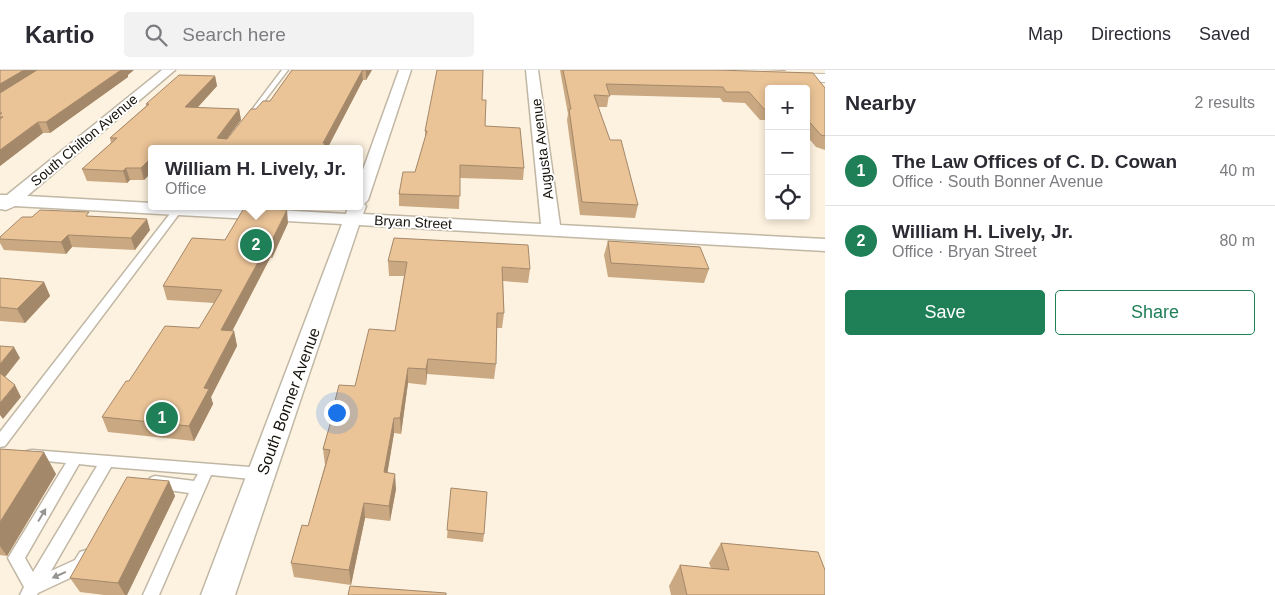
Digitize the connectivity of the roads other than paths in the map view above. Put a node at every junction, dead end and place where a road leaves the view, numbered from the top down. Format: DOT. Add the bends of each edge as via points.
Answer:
graph roads {
  1 [pos="169,70"];
  2 [pos="285,70"];
  3 [pos="405,70"];
  4 [pos="532,70"];
  5 [pos="798,74"];
  6 [pos="764,76"];
  7 [pos="825,78"];
  8 [pos="243,125"];
  9 [pos="363,191"];
  10 [pos="4,204"];
  11 [pos="148,207"];
  12 [pos="363,209"];
  13 [pos="178,210"];
  14 [pos="356,210"];
  15 [pos="551,229"];
  16 [pos="825,245"];
  17 [pos="0,442"];
  18 [pos="9,453"];
  19 [pos="76,458"];
  20 [pos="108,461"];
  21 [pos="207,469"];
  22 [pos="262,474"];
  23 [pos="138,482"];
  24 [pos="198,488"];
  25 [pos="94,542"];
  26 [pos="30,591"];
  27 [pos="151,595"];
  28 [pos="218,595"];
  1 -- 10 [label="street, South Chilton Avenue"];
  2 -- 8 [label="lane"];
  3 -- 9 [label="street, South Bonner Avenue"];
  4 -- 15 [label="street, Augusta Avenue"];
  5 -- 6 [label="street"];
  5 -- 7 [label="street"];
  10 -- 11 [label="street, Bryan Street"];
  12 -- 15 [label="street, Bryan Street"];
  13 -- 17 [label="lane"];
  14 -- 22 [label="street, South Bonner Avenue"];
  15 -- 16 [label="street, Bryan Street"];
  18 -- 19 [label="lane"];
  19 -- 20 [label="lane"];
  26 -- 19 [label="lane, one-way" via="16,558"];
  20 -- 21 [label="lane"];
  20 -- 26 [label="lane"];
  21 -- 22 [label="lane"];
  21 -- 24 [label="lane"];
  22 -- 28 [label="street, South Bonner Avenue"];
  23 -- 24 [label="lane" via="145,480"];
  24 -- 27 [label="lane"];
  25 -- 26 [label="lane, one-way" via="81,565"];
}
